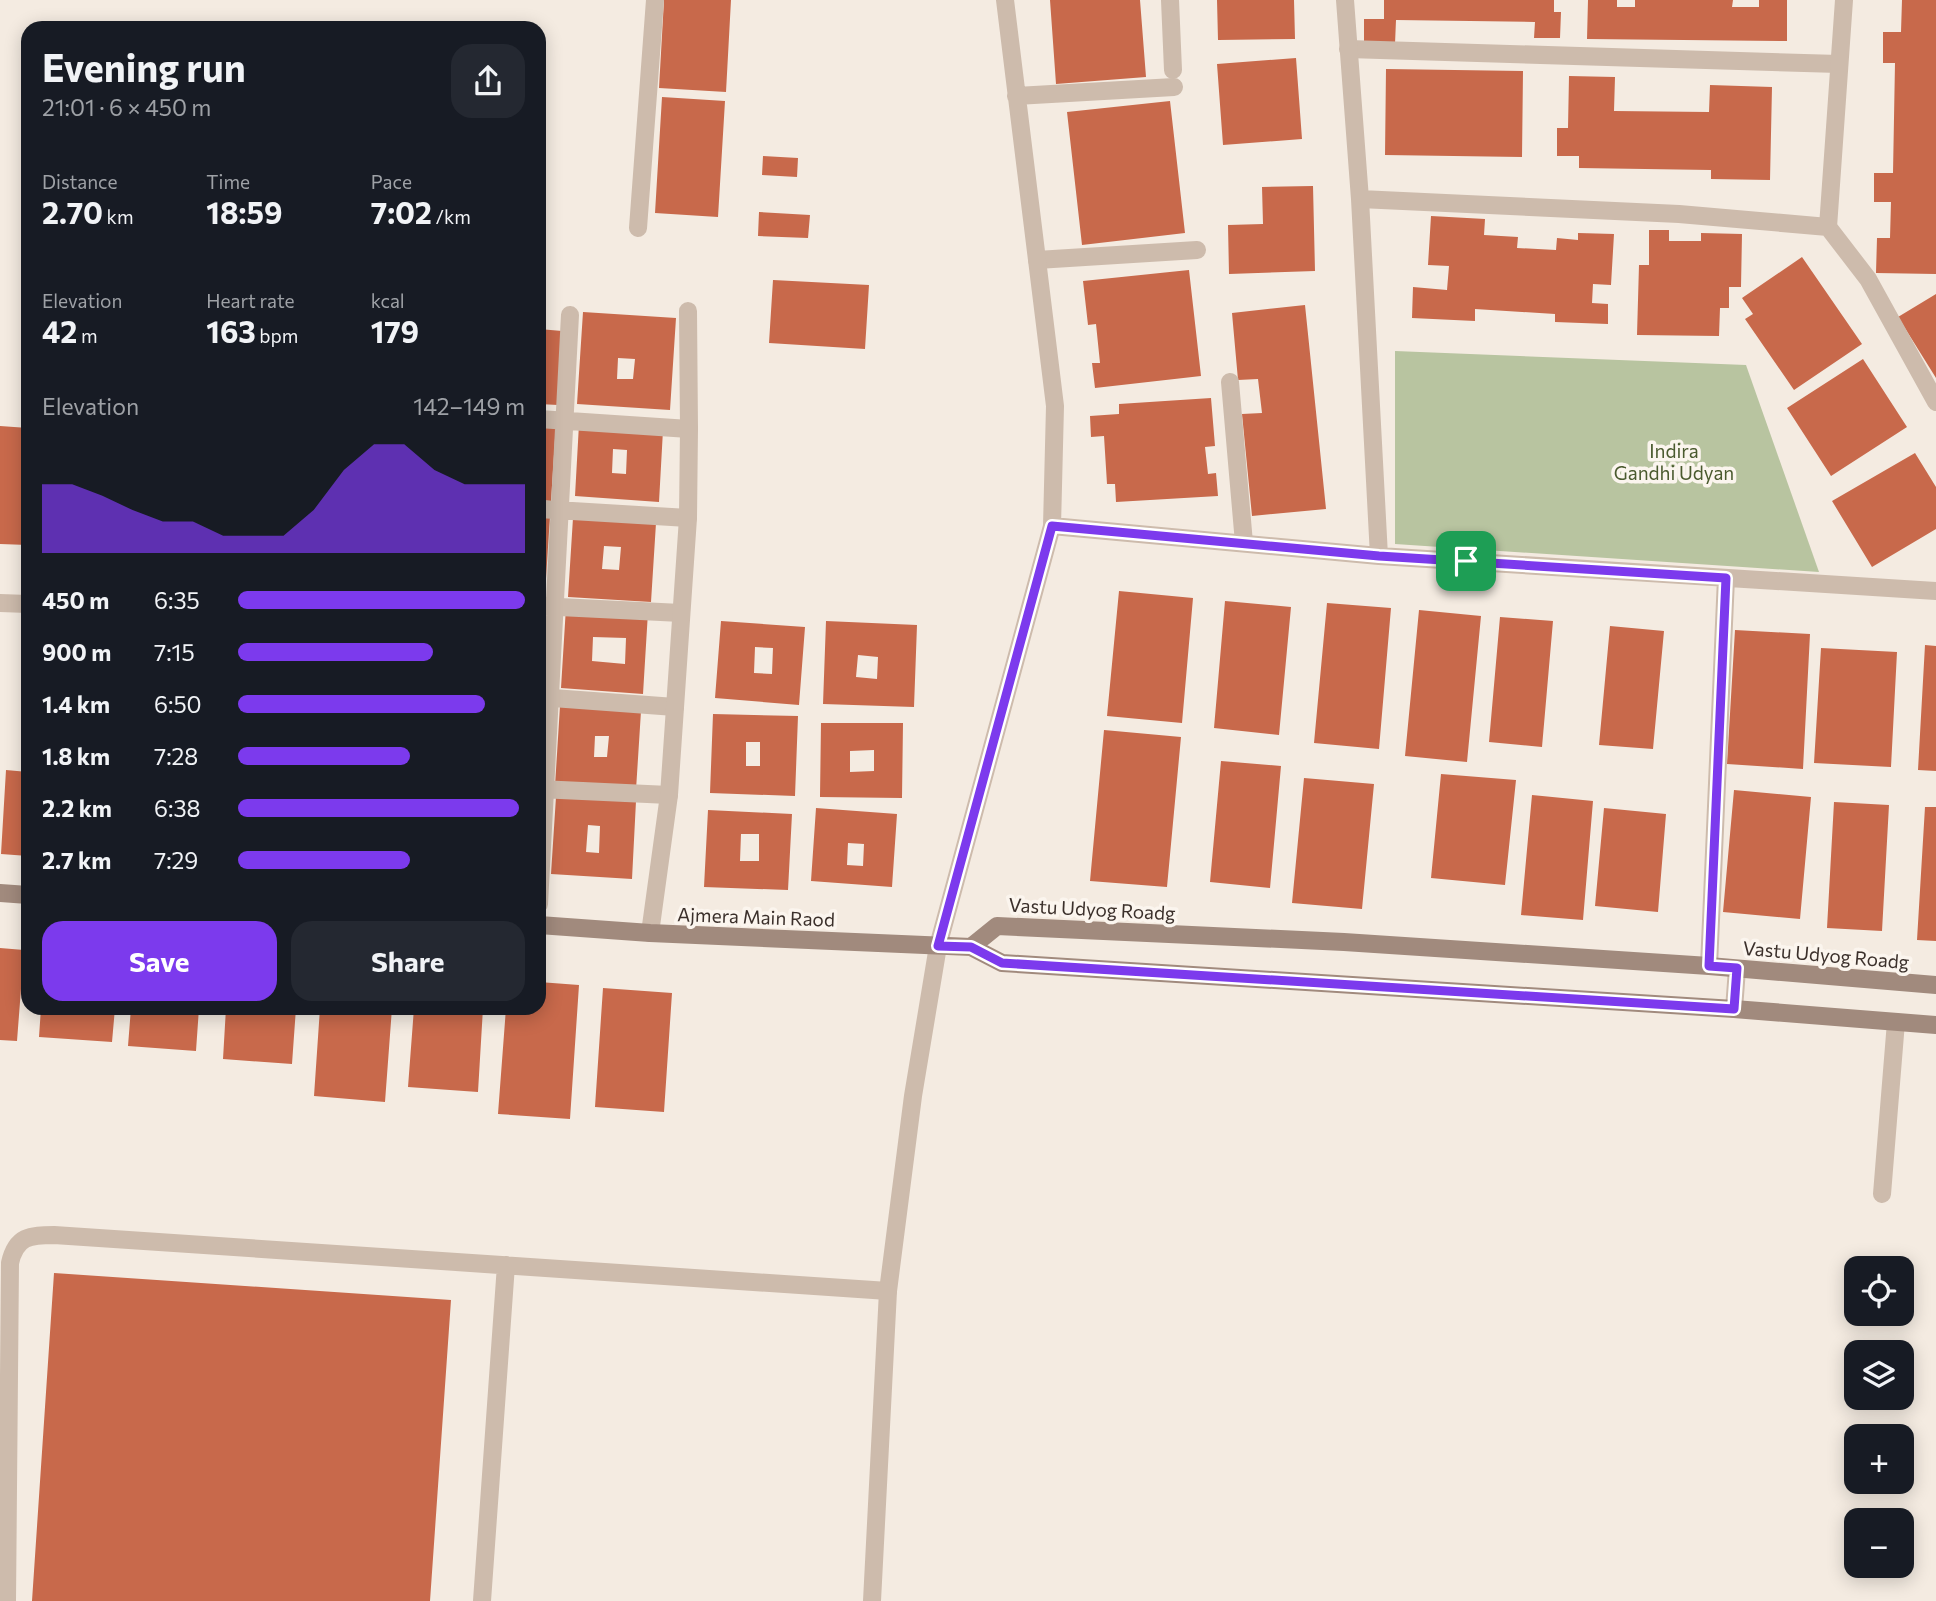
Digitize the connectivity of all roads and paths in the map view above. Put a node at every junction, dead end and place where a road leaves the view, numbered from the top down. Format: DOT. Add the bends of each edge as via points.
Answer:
graph roads {
  1 [pos="655,0"];
  2 [pos="1005,0"];
  3 [pos="1170,0"];
  4 [pos="1345,0"];
  5 [pos="1844,0"];
  6 [pos="1348,48"];
  7 [pos="1839,64"];
  8 [pos="1016,96"];
  9 [pos="1360,199"];
  10 [pos="1828,227"];
  11 [pos="638,228"];
  12 [pos="1198,250"];
  13 [pos="1037,260"];
  14 [pos="688,311"];
  15 [pos="570,315"];
  16 [pos="1230,382"];
  17 [pos="1936,402"];
  18 [pos="546,420"];
  19 [pos="565,421"];
  20 [pos="689,429"];
  21 [pos="546,509"];
  22 [pos="560,509"];
  23 [pos="688,518"];
  24 [pos="1052,526"];
  25 [pos="1244,543"];
  26 [pos="1379,556"];
  27 [pos="1726,578"];
  28 [pos="1936,591"];
  29 [pos="0,603"];
  30 [pos="21,604"];
  31 [pos="547,606"];
  32 [pos="681,613"];
  33 [pos="546,652"];
  34 [pos="546,698"];
  35 [pos="675,707"];
  36 [pos="546,789"];
  37 [pos="669,795"];
  38 [pos="0,893"];
  39 [pos="21,894"];
  40 [pos="546,926"];
  41 [pos="650,933"];
  42 [pos="938,946"];
  43 [pos="971,947"];
  44 [pos="1709,966"];
  45 [pos="1737,968"];
  46 [pos="1936,985"];
  47 [pos="1734,1009"];
  48 [pos="1896,1023"];
  49 [pos="1936,1026"];
  50 [pos="1882,1194"];
  51 [pos="506,1265"];
  52 [pos="888,1291"];
  53 [pos="7,1601"];
  54 [pos="482,1601"];
  55 [pos="872,1601"];
  1 -- 11 [label="street"];
  2 -- 8 [label="street"];
  3 -- 8 [label="street" via="1173,78"];
  4 -- 6 [label="street"];
  5 -- 7 [label="street"];
  6 -- 7 [label="street"];
  6 -- 9 [label="street"];
  7 -- 10 [label="street"];
  8 -- 13 [label="street"];
  9 -- 10 [label="street" via="1679,214"];
  9 -- 26 [label="street"];
  10 -- 17 [label="street" via="1868,279"];
  12 -- 13 [label="street"];
  13 -- 24 [label="street" via="1055,406"];
  14 -- 20 [label="street"];
  15 -- 19 [label="street"];
  16 -- 25 [label="street"];
  18 -- 19 [label="street"];
  19 -- 20 [label="street"];
  19 -- 22 [label="street"];
  20 -- 23 [label="street"];
  21 -- 22 [label="street"];
  22 -- 23 [label="street"];
  22 -- 31 [label="street"];
  23 -- 32 [label="street"];
  24 -- 25 [label="street"];
  24 -- 42 [label="street"];
  25 -- 26 [label="street"];
  26 -- 27 [label="street"];
  27 -- 28 [label="street"];
  27 -- 44 [label="street"];
  29 -- 30 [label="street"];
  31 -- 32 [label="street"];
  31 -- 33 [label="street"];
  32 -- 35 [label="street"];
  34 -- 35 [label="street"];
  35 -- 37 [label="street"];
  36 -- 37 [label="street"];
  37 -- 41 [label="street"];
  38 -- 39 [label="street"];
  40 -- 41 [label="street, Ajmera Main Raod"];
  41 -- 42 [label="street, Ajmera Main Raod"];
  42 -- 43 [label="street, Ajmera Main Raod"];
  42 -- 52 [label="street"];
  43 -- 44 [label="street, Vastu Udyog Roadg" via="997,926"];
  43 -- 47 [label="street" via="1002,963"];
  44 -- 45 [label="street, Vastu Udyog Roadg"];
  45 -- 46 [label="street, Vastu Udyog Roadg"];
  45 -- 47 [label="street"];
  47 -- 48 [label="street"];
  48 -- 49 [label="street"];
  48 -- 50 [label="street"];
  51 -- 52 [label="street"];
  51 -- 53 [label="street" via="54,1235 26,1238 12,1251 10,1263"];
  51 -- 54 [label="street"];
  52 -- 55 [label="street"];
}
